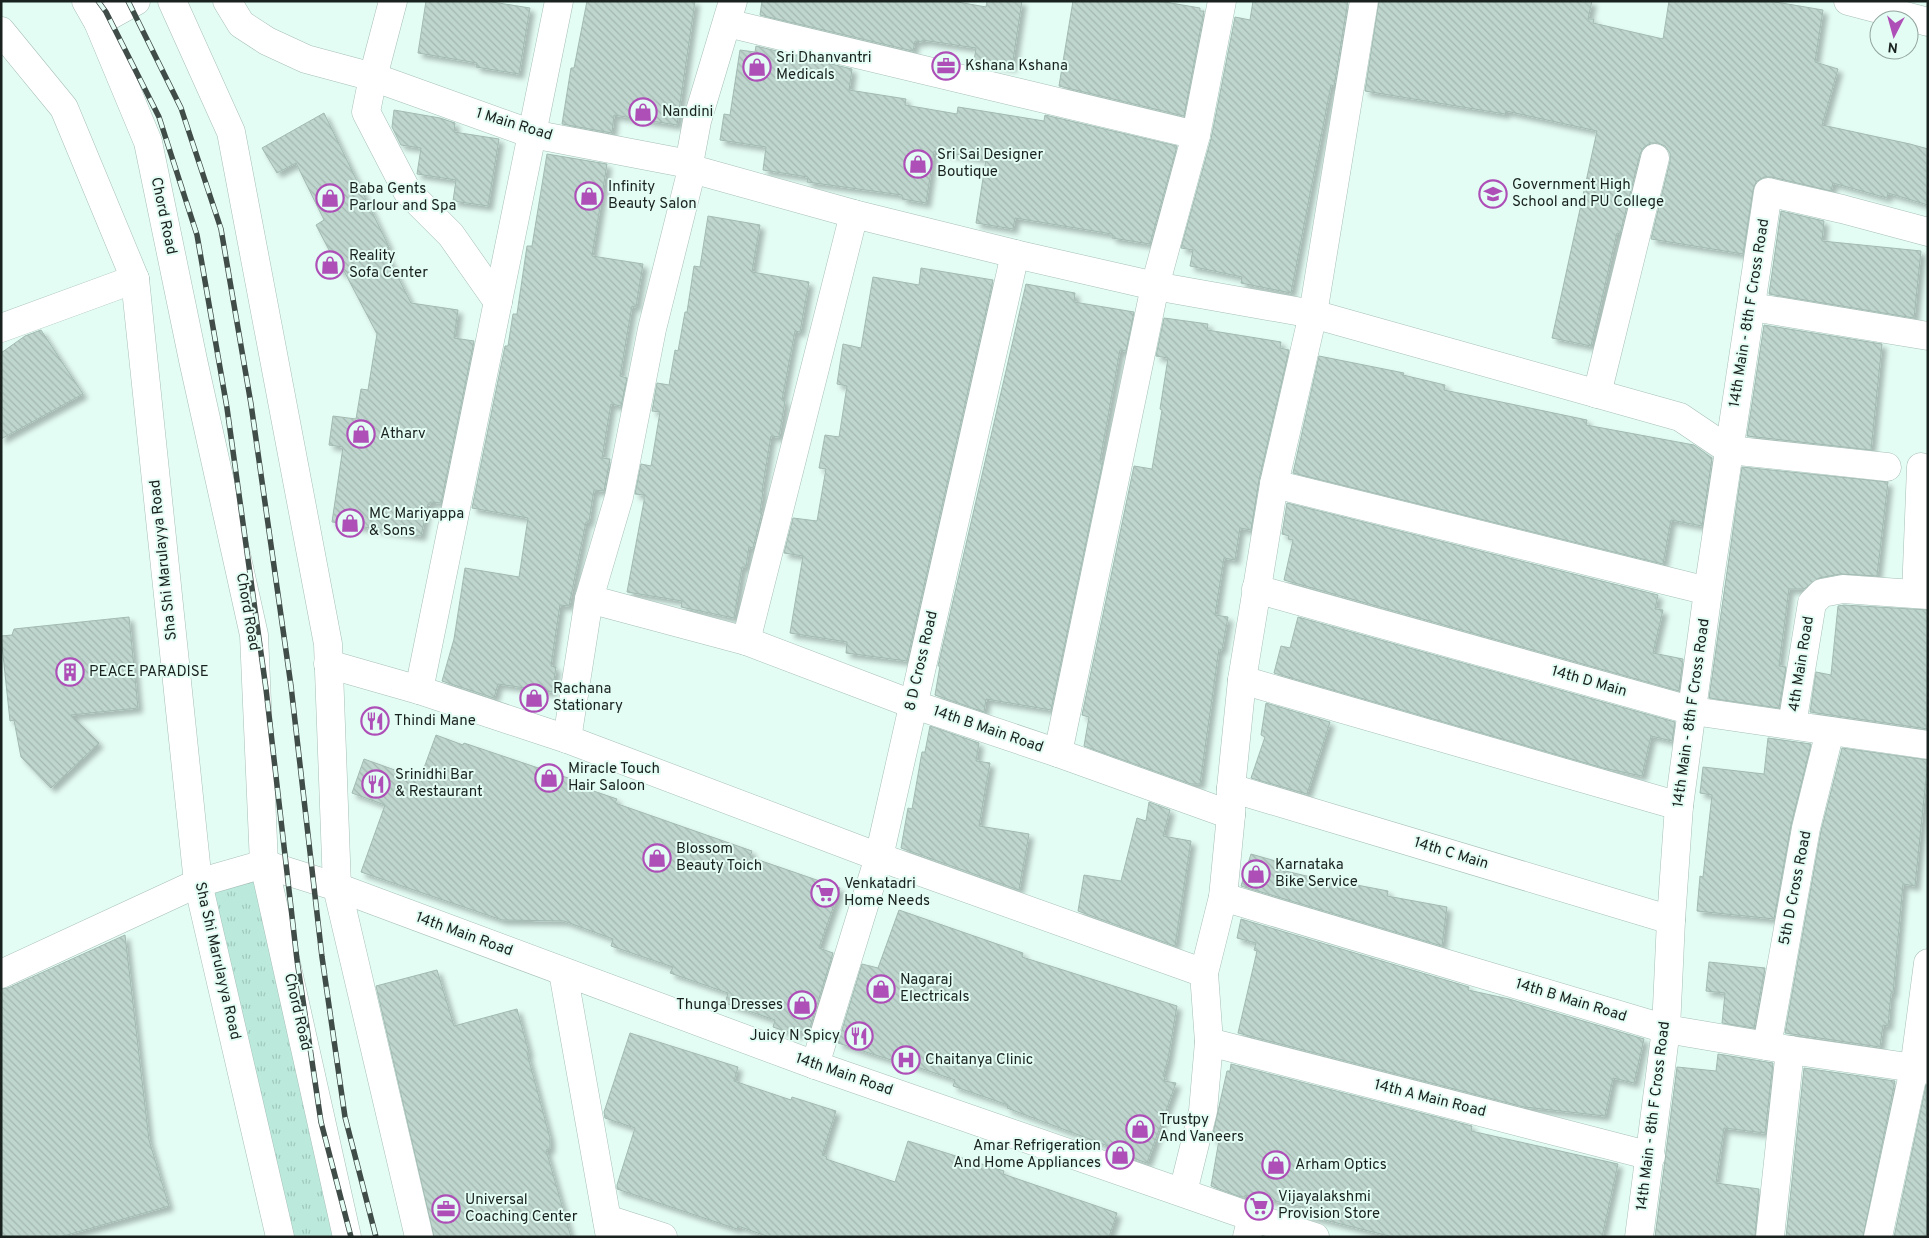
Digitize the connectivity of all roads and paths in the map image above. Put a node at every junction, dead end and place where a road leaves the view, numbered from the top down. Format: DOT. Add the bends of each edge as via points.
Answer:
graph roads {
  1 [pos="136,1"];
  2 [pos="172,1"];
  3 [pos="227,1"];
  4 [pos="393,1"];
  5 [pos="559,1"];
  6 [pos="1222,1"];
  7 [pos="1364,1"];
  8 [pos="1848,1"];
  9 [pos="1874,5"];
  10 [pos="92,12"];
  11 [pos="730,12"];
  12 [pos="1928,22"];
  13 [pos="1,31"];
  14 [pos="373,77"];
  15 [pos="532,134"];
  16 [pos="1196,134"];
  17 [pos="1655,158"];
  18 [pos="690,167"];
  19 [pos="854,214"];
  20 [pos="1928,232"];
  21 [pos="1015,254"];
  22 [pos="135,279"];
  23 [pos="1155,286"];
  24 [pos="498,302"];
  25 [pos="1752,308"];
  26 [pos="1313,314"];
  27 [pos="1,328"];
  28 [pos="1928,336"];
  29 [pos="1596,394"];
  30 [pos="1729,450"];
  31 [pos="1886,467"];
  32 [pos="1920,468"];
  33 [pos="1274,484"];
  34 [pos="1256,589"];
  35 [pos="1708,591"];
  36 [pos="1922,595"];
  37 [pos="589,599"];
  38 [pos="746,641"];
  39 [pos="328,664"];
  40 [pos="1242,680"];
  41 [pos="419,690"];
  42 [pos="912,704"];
  43 [pos="1693,711"];
  44 [pos="1792,725"];
  45 [pos="1830,731"];
  46 [pos="567,739"];
  47 [pos="1928,745"];
  48 [pos="1058,753"];
  49 [pos="1231,788"];
  50 [pos="1679,806"];
  51 [pos="1231,815"];
  52 [pos="878,857"];
  53 [pos="264,864"];
  54 [pos="198,883"];
  55 [pos="337,887"];
  56 [pos="1223,897"];
  57 [pos="1671,920"];
  58 [pos="1928,963"];
  59 [pos="563,972"];
  60 [pos="1204,973"];
  61 [pos="1,974"];
  62 [pos="1666,1029"];
  63 [pos="1210,1042"];
  64 [pos="1778,1048"];
  65 [pos="815,1065"];
  66 [pos="1921,1070"];
  67 [pos="1651,1156"];
  68 [pos="1183,1192"];
  69 [pos="1249,1227"];
  70 [pos="608,1228"];
  71 [pos="280,1237"];
  72 [pos="347,1237"];
  73 [pos="419,1237"];
  74 [pos="663,1237"];
  75 [pos="1315,1237"];
  76 [pos="1639,1237"];
  77 [pos="1770,1237"];
  78 [pos="1878,1237"];
  1 -- 10 [label="street"];
  2 -- 39 [label="street" via="231,132 328,644"];
  3 -- 14 [label="street, 1 Main Road" via="241,24 267,41 306,60"];
  4 -- 14 [label="street"];
  5 -- 15 [label="street"];
  6 -- 16 [label="street"];
  7 -- 26 [label="street"];
  8 -- 9 [label="street"];
  9 -- 12 [label="street"];
  10 -- 53 [label="street, Chord Road" via="148,142 254,635"];
  11 -- 16 [label="street"];
  11 -- 18 [label="street" via="697,121"];
  13 -- 22 [label="street, Sha Shi Marulayya Road" via="64,108"];
  14 -- 15 [label="street, 1 Main Road"];
  14 -- 24 [label="street" via="366,112 407,191 451,235"];
  15 -- 18 [label="street, 1 Main Road"];
  15 -- 24 [label="street"];
  16 -- 23 [label="street"];
  17 -- 29 [label="street"];
  18 -- 19 [label="street, 1 Main Road"];
  18 -- 37 [label="street" via="652,329 619,497"];
  19 -- 21 [label="street, 1 Main Road"];
  19 -- 38 [label="street"];
  20 -- 25 [label="street, 14th Main - 8th F Cross Road" via="1768,192"];
  21 -- 23 [label="street, 1 Main Road"];
  21 -- 42 [label="street, 8 D Cross Road"];
  22 -- 27 [label="street"];
  22 -- 54 [label="street, Sha Shi Marulayya Road"];
  23 -- 26 [label="street, 1 Main Road"];
  23 -- 48 [label="street"];
  24 -- 41 [label="street"];
  25 -- 28 [label="street"];
  25 -- 30 [label="street, 14th Main - 8th F Cross Road"];
  26 -- 29 [label="street, 1 Main Road"];
  26 -- 33 [label="street"];
  29 -- 30 [label="street, 1 Main Road" via="1680,417"];
  30 -- 31 [label="street"];
  30 -- 35 [label="street, 14th Main - 8th F Cross Road"];
  32 -- 36 [label="street"];
  33 -- 34 [label="street"];
  33 -- 35 [label="street"];
  34 -- 40 [label="street"];
  34 -- 43 [label="street, 14th D Main"];
  35 -- 43 [label="street, 14th Main - 8th F Cross Road"];
  36 -- 44 [label="street, 4th Main Road" via="1843,588 1822,593 1812,603"];
  37 -- 38 [label="street, 14th B Main Road"];
  37 -- 46 [label="street"];
  38 -- 42 [label="street, 14th B Main Road"];
  39 -- 41 [label="street"];
  39 -- 55 [label="street"];
  40 -- 49 [label="street"];
  40 -- 50 [label="street"];
  41 -- 46 [label="street"];
  42 -- 48 [label="street, 14th B Main Road"];
  42 -- 52 [label="street, 8 D Cross Road"];
  43 -- 44 [label="street, 14th D Main"];
  43 -- 50 [label="street, 14th Main - 8th F Cross Road"];
  44 -- 45 [label="street, 14th D Main"];
  45 -- 47 [label="street, 14th D Main"];
  45 -- 64 [label="street, 5th D Cross Road" via="1806,828"];
  46 -- 52 [label="street"];
  48 -- 51 [label="street, 14th B Main Road"];
  49 -- 51 [label="street"];
  49 -- 57 [label="street, 14th C Main"];
  50 -- 57 [label="street, 14th Main - 8th F Cross Road"];
  51 -- 56 [label="street"];
  52 -- 60 [label="street"];
  52 -- 65 [label="street, 8 D Cross Road"];
  53 -- 54 [label="street"];
  53 -- 55 [label="street, 14th Main Road"];
  53 -- 72 [label="street, Chord Road"];
  54 -- 61 [label="street"];
  54 -- 71 [label="street, Sha Shi Marulayya Road"];
  55 -- 59 [label="street, 14th Main Road"];
  55 -- 73 [label="street"];
  56 -- 60 [label="street"];
  56 -- 62 [label="street, 14th B Main Road"];
  57 -- 62 [label="street, 14th Main - 8th F Cross Road"];
  58 -- 66 [label="street"];
  59 -- 65 [label="street, 14th Main Road"];
  59 -- 70 [label="street"];
  60 -- 63 [label="street"];
  62 -- 64 [label="street, 14th B Main Road"];
  62 -- 67 [label="street, 14th Main - 8th F Cross Road"];
  63 -- 67 [label="street, 14th A Main Road"];
  63 -- 68 [label="street" via="1203,1111"];
  64 -- 66 [label="street, 14th B Main Road"];
  64 -- 77 [label="street, 5th D Cross Road"];
  65 -- 68 [label="street, 14th Main Road"];
  66 -- 78 [label="street"];
  67 -- 76 [label="street, 14th Main - 8th F Cross Road"];
  68 -- 69 [label="street, 14th Main Road"];
  69 -- 75 [label="street, 14th Main Road"];
  70 -- 74 [label="street"];
}
